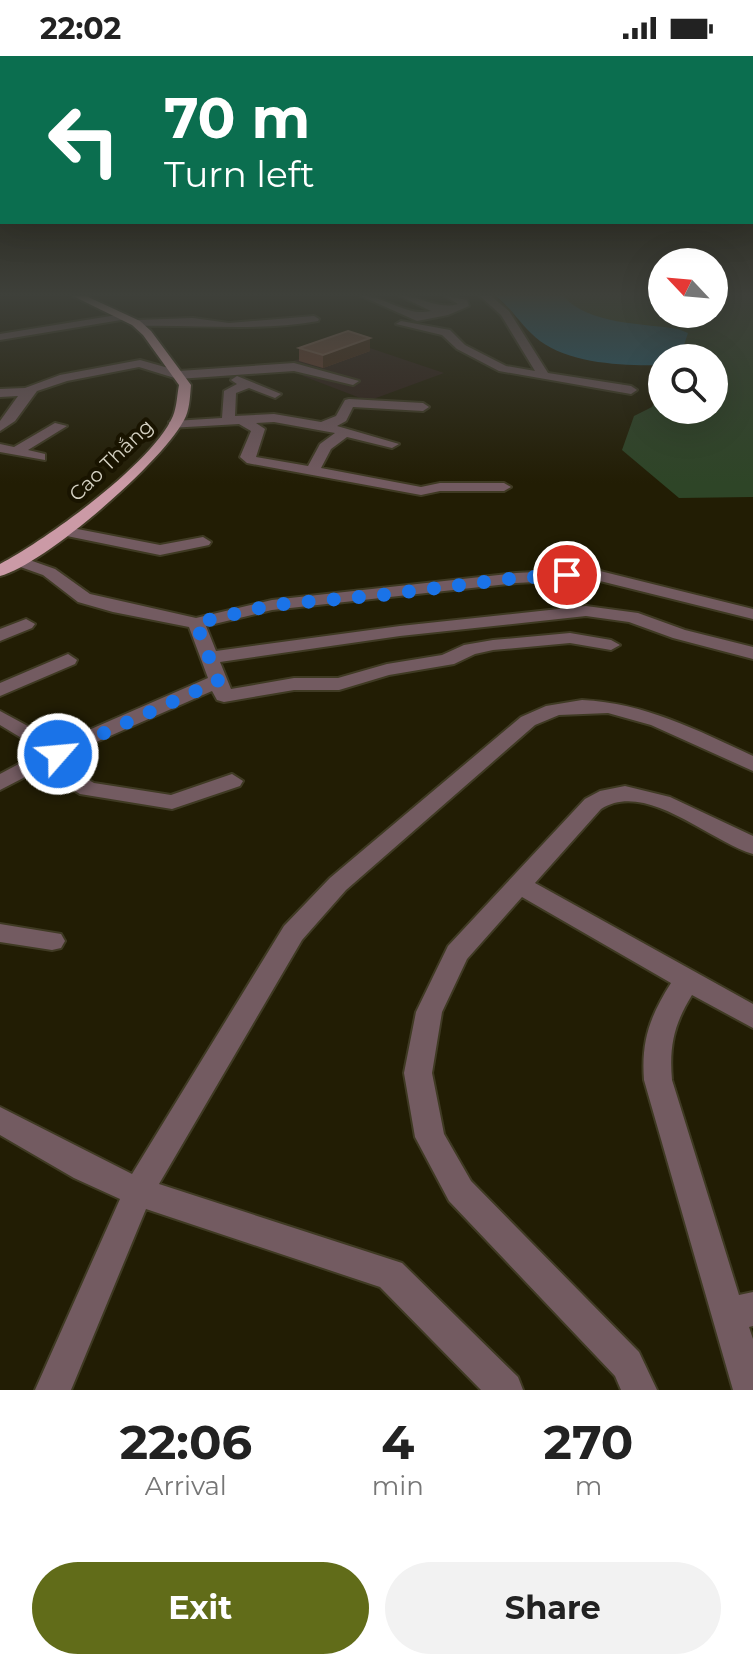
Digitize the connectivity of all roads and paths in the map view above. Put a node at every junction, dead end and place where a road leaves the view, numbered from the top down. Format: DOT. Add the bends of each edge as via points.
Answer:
graph roads {
  1 [pos="163,358"];
  2 [pos="482,358"];
  3 [pos="533,358"];
  4 [pos="542,373"];
  5 [pos="178,375"];
  6 [pos="353,381"];
  7 [pos="631,390"];
  8 [pos="0,393"];
  9 [pos="275,394"];
  10 [pos="24,397"];
  11 [pos="0,403"];
  12 [pos="423,407"];
  13 [pos="233,420"];
  14 [pos="174,425"];
  15 [pos="60,426"];
  16 [pos="321,426"];
  17 [pos="0,427"];
  18 [pos="345,432"];
  19 [pos="392,444"];
  20 [pos="0,448"];
  21 [pos="15,452"];
  22 [pos="40,457"];
  23 [pos="313,470"];
  24 [pos="504,487"];
  25 [pos="62,531"];
  26 [pos="203,542"];
  27 [pos="21,562"];
  28 [pos="0,571"];
  29 [pos="752,615"];
  30 [pos="196,623"];
  31 [pos="26,624"];
  32 [pos="0,636"];
  33 [pos="611,645"];
  34 [pos="753,653"];
  35 [pos="209,658"];
  36 [pos="68,660"];
  37 [pos="221,688"];
  38 [pos="0,690"];
  39 [pos="0,717"];
  40 [pos="58,754"];
  41 [pos="753,764"];
  42 [pos="232,781"];
  43 [pos="0,783"];
  44 [pos="753,846"];
  45 [pos="519,885"];
  46 [pos="0,933"];
  47 [pos="52,941"];
  48 [pos="687,980"];
  49 [pos="753,1017"];
  50 [pos="0,1120"];
  51 [pos="138,1192"];
  52 [pos="741,1311"];
  53 [pos="53,1390"];
  54 [pos="505,1390"];
  55 [pos="639,1390"];
  56 [pos="751,1390"];
  1 -- 5 [label="main road"];
  2 -- 4 [label="street" via="503,369"];
  3 -- 4 [label="street"];
  4 -- 7 [label="street"];
  5 -- 6 [label="street" via="294,367"];
  5 -- 10 [label="street" via="133,363 49,382"];
  5 -- 14 [label="main road, Cao Thắng" via="185,385 181,415"];
  8 -- 10 [label="street"];
  9 -- 13 [label="street" via="241,382 230,391"];
  10 -- 11 [label="street"];
  10 -- 17 [label="street" via="12,420"];
  12 -- 16 [label="street" via="349,403 341,418"];
  13 -- 14 [label="street"];
  13 -- 16 [label="street" via="274,418"];
  13 -- 23 [label="street" via="258,429 247,457"];
  14 -- 25 [label="main road, Cao Thắng" via="135,470"];
  15 -- 21 [label="street"];
  16 -- 18 [label="street"];
  18 -- 19 [label="street"];
  18 -- 23 [label="street" via="325,447"];
  20 -- 21 [label="street"];
  21 -- 22 [label="street"];
  23 -- 24 [label="street" via="421,491"];
  25 -- 26 [label="street" via="160,550"];
  25 -- 27 [label="main road, Cao Thắng"];
  27 -- 28 [label="main road, Cao Thắng"];
  27 -- 30 [label="street" via="49,572 84,598"];
  29 -- 30 [label="street" via="592,574 272,605"];
  30 -- 35 [label="street"];
  31 -- 32 [label="street"];
  33 -- 37 [label="street" via="570,638 493,645 339,684"];
  34 -- 35 [label="street" via="632,617 586,611"];
  35 -- 37 [label="street"];
  36 -- 38 [label="street"];
  37 -- 40 [label="street"];
  39 -- 40 [label="street" via="32,732"];
  40 -- 42 [label="street" via="70,778 88,789 164,802"];
  40 -- 43 [label="street"];
  41 -- 51 [label="street" via="620,710 557,709 528,721 338,884 293,933"];
  44 -- 45 [label="street" via="652,799 611,794 593,804"];
  45 -- 48 [label="street"];
  45 -- 55 [label="street" via="457,953 429,1012 418,1073 430,1137 460,1191 627,1364"];
  46 -- 47 [label="street"];
  48 -- 49 [label="street"];
  48 -- 52 [label="street" via="654,1045 658,1080"];
  50 -- 51 [label="street"];
  51 -- 53 [label="street"];
  51 -- 54 [label="street" via="390,1274"];
  52 -- 56 [label="street"];
}
